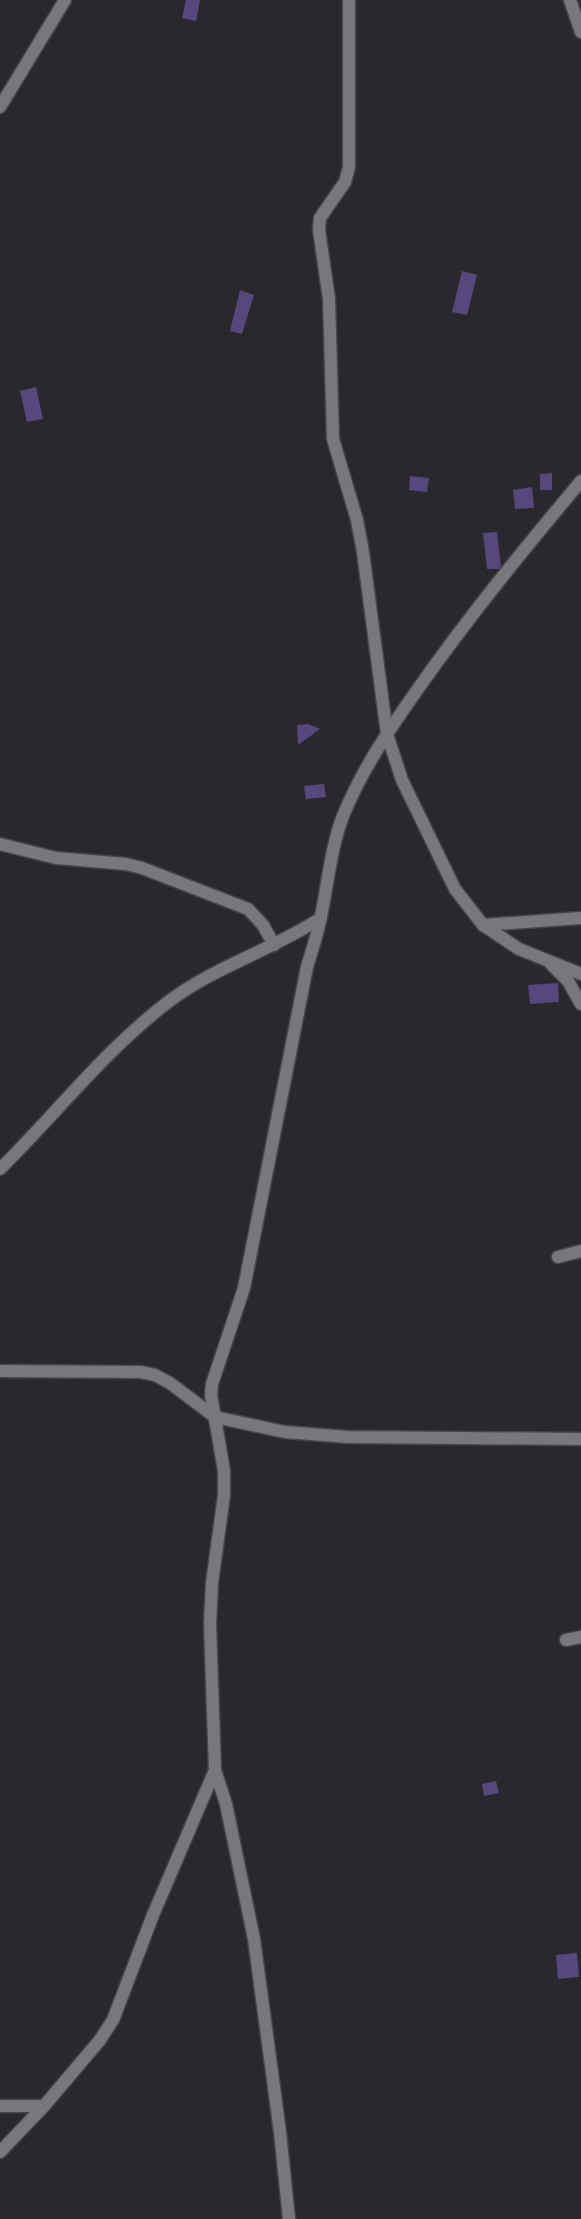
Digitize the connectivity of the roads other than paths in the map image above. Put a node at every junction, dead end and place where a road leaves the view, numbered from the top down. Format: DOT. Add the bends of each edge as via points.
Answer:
graph roads {
  1 [pos="65,0"];
  2 [pos="349,0"];
  3 [pos="570,0"];
  4 [pos="581,32"];
  5 [pos="0,107"];
  6 [pos="581,481"];
  7 [pos="386,734"];
  8 [pos="0,844"];
  9 [pos="321,918"];
  10 [pos="581,918"];
  11 [pos="483,925"];
  12 [pos="274,944"];
  13 [pos="548,960"];
  14 [pos="581,974"];
  15 [pos="581,1004"];
  16 [pos="0,1169"];
  17 [pos="581,1252"];
  18 [pos="558,1257"];
  19 [pos="0,1371"];
  20 [pos="214,1417"];
  21 [pos="581,1439"];
  22 [pos="581,1636"];
  23 [pos="566,1640"];
  24 [pos="214,1770"];
  25 [pos="0,2106"];
  26 [pos="44,2106"];
  27 [pos="0,2152"];
  28 [pos="289,2219"];
  1 -- 5 [label="street"];
  2 -- 7 [label="street" via="349,167 345,182 320,218 319,230 330,299 333,439 360,536"];
  3 -- 4 [label="street"];
  6 -- 7 [label="street" via="493,587"];
  7 -- 9 [label="street" via="343,817"];
  7 -- 11 [label="street" via="402,780 455,889"];
  8 -- 12 [label="street" via="56,858 142,868 248,909"];
  9 -- 12 [label="street"];
  9 -- 20 [label="street" via="308,967 244,1288 212,1384"];
  10 -- 11 [label="street"];
  11 -- 13 [label="street" via="519,949"];
  12 -- 16 [label="street" via="216,972 169,1001 104,1057"];
  13 -- 14 [label="street"];
  13 -- 15 [label="street" via="568,981"];
  17 -- 18 [label="street"];
  19 -- 20 [label="street" via="140,1372 170,1383"];
  20 -- 21 [label="street" via="285,1432 348,1436"];
  20 -- 24 [label="street" via="224,1471 210,1624"];
  22 -- 23 [label="street"];
  24 -- 26 [label="street" via="113,2020"];
  24 -- 28 [label="street" via="226,1804 254,1939"];
  25 -- 26 [label="street"];
  26 -- 27 [label="street"];
}
